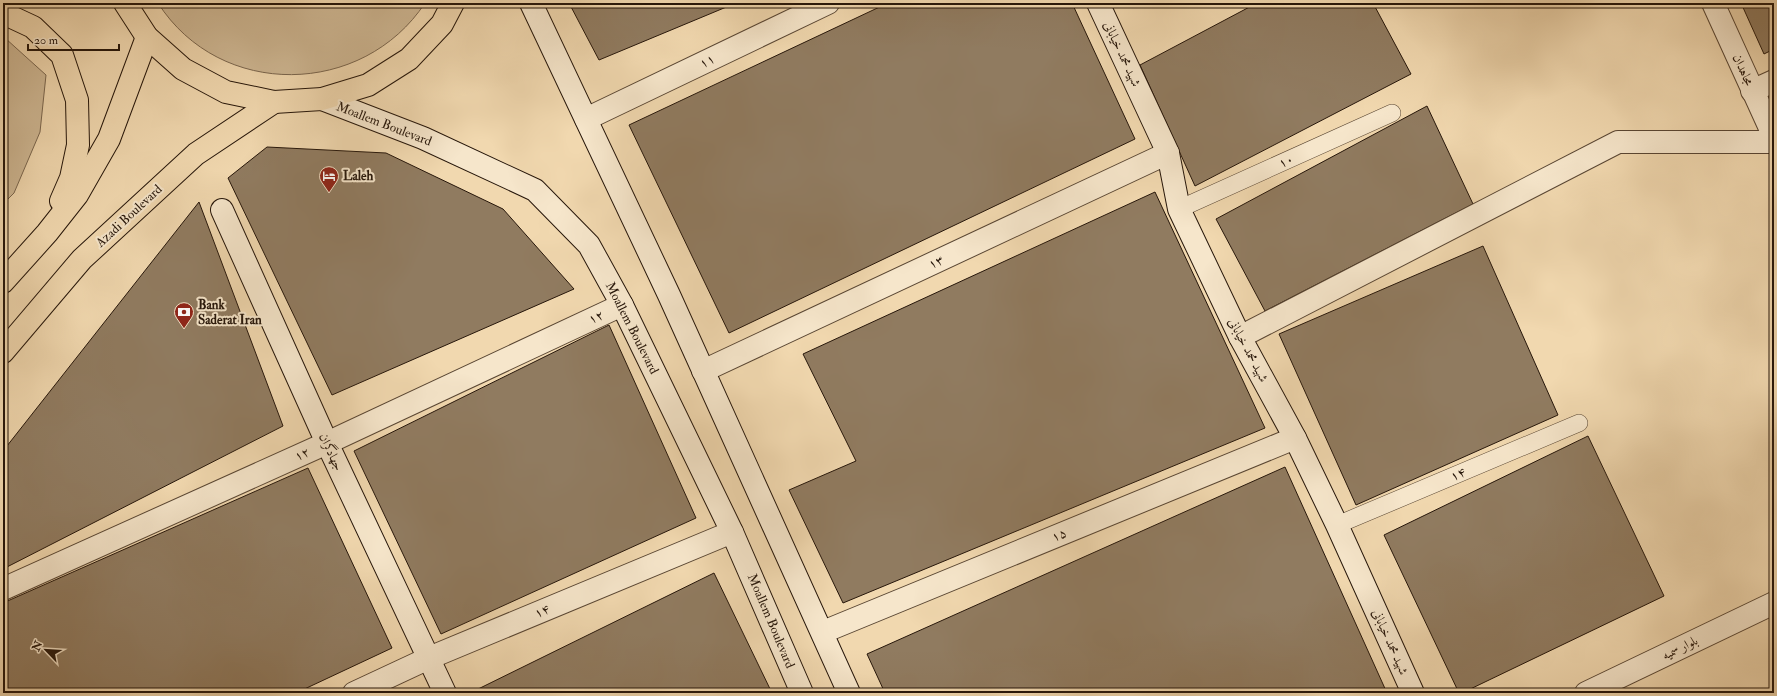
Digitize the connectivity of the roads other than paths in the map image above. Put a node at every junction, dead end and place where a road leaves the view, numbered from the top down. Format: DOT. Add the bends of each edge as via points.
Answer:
graph roads {
  1 [pos="125,3"];
  2 [pos="453,3"];
  3 [pos="531,3"];
  4 [pos="828,3"];
  5 [pos="1098,3"];
  6 [pos="1713,3"];
  7 [pos="3,13"];
  8 [pos="147,37"];
  9 [pos="1774,81"];
  10 [pos="1752,90"];
  11 [pos="322,99"];
  12 [pos="274,102"];
  13 [pos="1392,113"];
  14 [pos="586,119"];
  15 [pos="1774,137"];
  16 [pos="1774,142"];
  17 [pos="1168,153"];
  18 [pos="1179,209"];
  19 [pos="222,210"];
  20 [pos="48,233"];
  21 [pos="3,282"];
  22 [pos="622,306"];
  23 [pos="1240,337"];
  24 [pos="3,352"];
  25 [pos="703,371"];
  26 [pos="1579,423"];
  27 [pos="1295,438"];
  28 [pos="327,443"];
  29 [pos="1338,525"];
  30 [pos="732,532"];
  31 [pos="3,589"];
  32 [pos="1774,603"];
  33 [pos="823,632"];
  34 [pos="429,658"];
  35 [pos="354,693"];
  36 [pos="445,693"];
  37 [pos="802,693"];
  38 [pos="849,693"];
  39 [pos="1413,693"];
  40 [pos="1586,693"];
  1 -- 8 [label="main road"];
  2 -- 11 [label="main road" via="442,24 409,59 368,85"];
  3 -- 14 [label="street"];
  4 -- 14 [label="street, ۱۱"];
  5 -- 17 [label="street, شهید محمد خیابانی"];
  6 -- 10 [label="street, مجاهدان"];
  7 -- 20 [label="main road" via="33,27 62,55 77,100 78,145 72,172"];
  8 -- 12 [label="main road" via="184,69 226,92"];
  8 -- 20 [label="main road" via="109,139 77,195"];
  9 -- 10 [label="street"];
  10 -- 15 [label="street, مجاهدان"];
  11 -- 12 [label="main road"];
  11 -- 22 [label="street, Moallem Boulevard" via="423,138 535,190 589,244"];
  12 -- 24 [label="main road, Azadi Boulevard" via="196,154 88,254"];
  13 -- 18 [label="lane, ۱۰"];
  14 -- 25 [label="street"];
  16 -- 23 [label="street" via="1618,142"];
  17 -- 18 [label="street, شهید محمد خیابانی"];
  17 -- 25 [label="street, ۱۳"];
  18 -- 23 [label="street, شهید محمد خیابانی"];
  19 -- 28 [label="street, جهادگران"];
  20 -- 21 [label="main road"];
  22 -- 28 [label="street, ۱۲"];
  22 -- 30 [label="street, Moallem Boulevard"];
  23 -- 27 [label="street, شهید محمد خیابانی"];
  25 -- 33 [label="street"];
  26 -- 29 [label="lane, ۱۴"];
  27 -- 29 [label="street, شهید محمد خیابانی"];
  27 -- 33 [label="street, ۱۵"];
  28 -- 31 [label="street, ۱۲"];
  28 -- 34 [label="street, جهادگران"];
  29 -- 39 [label="street, شهید محمد خیابانی"];
  30 -- 34 [label="street, ۱۴"];
  30 -- 37 [label="street, Moallem Boulevard"];
  32 -- 40 [label="street, بلوار سمیه"];
  33 -- 38 [label="street"];
  34 -- 35 [label="street, ۱۴"];
  34 -- 36 [label="street, جهادگران"];
}
